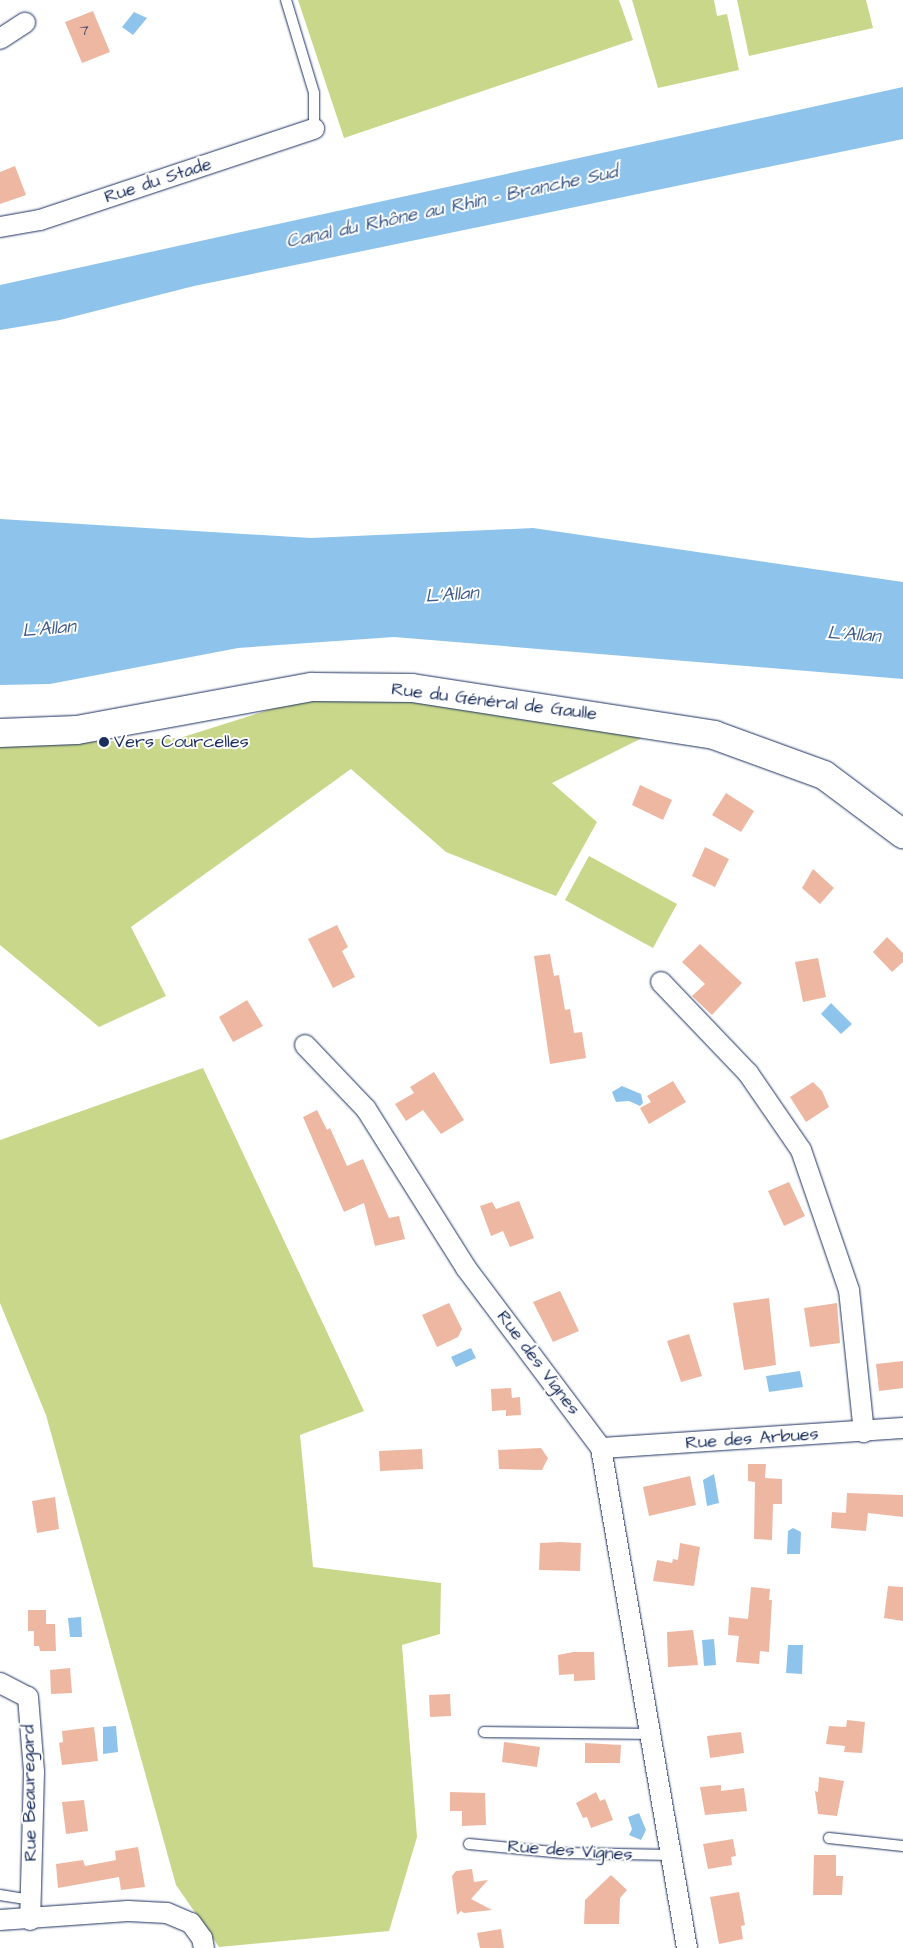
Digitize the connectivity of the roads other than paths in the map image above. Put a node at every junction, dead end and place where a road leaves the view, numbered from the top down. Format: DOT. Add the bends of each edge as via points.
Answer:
graph roads {
  1 [pos="286,0"];
  2 [pos="25,23"];
  3 [pos="0,39"];
  4 [pos="314,129"];
  5 [pos="0,227"];
  6 [pos="0,733"];
  7 [pos="903,834"];
  8 [pos="661,982"];
  9 [pos="304,1045"];
  10 [pos="903,1428"];
  11 [pos="864,1432"];
  12 [pos="601,1448"];
  13 [pos="0,1683"];
  14 [pos="484,1732"];
  15 [pos="651,1734"];
  16 [pos="829,1838"];
  17 [pos="470,1844"];
  18 [pos="903,1846"];
  19 [pos="671,1855"];
  20 [pos="0,1895"];
  21 [pos="30,1910"];
  22 [pos="0,1920"];
  23 [pos="203,1943"];
  24 [pos="687,1948"];
  1 -- 4 [label="lane" via="314,93"];
  2 -- 3 [label="street"];
  4 -- 5 [label="street, Rue du Stade" via="40,220"];
  6 -- 7 [label="main road, Rue du Général de Gaulle" via="77,730 312,687 412,688 714,736 824,774"];
  8 -- 11 [label="street" via="748,1073 801,1150 849,1290"];
  9 -- 12 [label="street, Rue des Vignes" via="366,1109 466,1268"];
  10 -- 11 [label="street, Rue des Arbues"];
  11 -- 12 [label="street, Rue des Arbues"];
  12 -- 15 [label="street, Rue des Vignes"];
  13 -- 21 [label="street, Rue Beauregard" via="28,1697 34,1772"];
  14 -- 15 [label="lane"];
  15 -- 19 [label="street, Rue des Vignes"];
  16 -- 18 [label="lane"];
  17 -- 19 [label="lane, Rue des Vignes" via="564,1853"];
  19 -- 24 [label="street, Rue des Vignes"];
  20 -- 21 [label="lane"];
  21 -- 22 [label="street"];
  21 -- 23 [label="street" via="167,1913 191,1923"];
}
